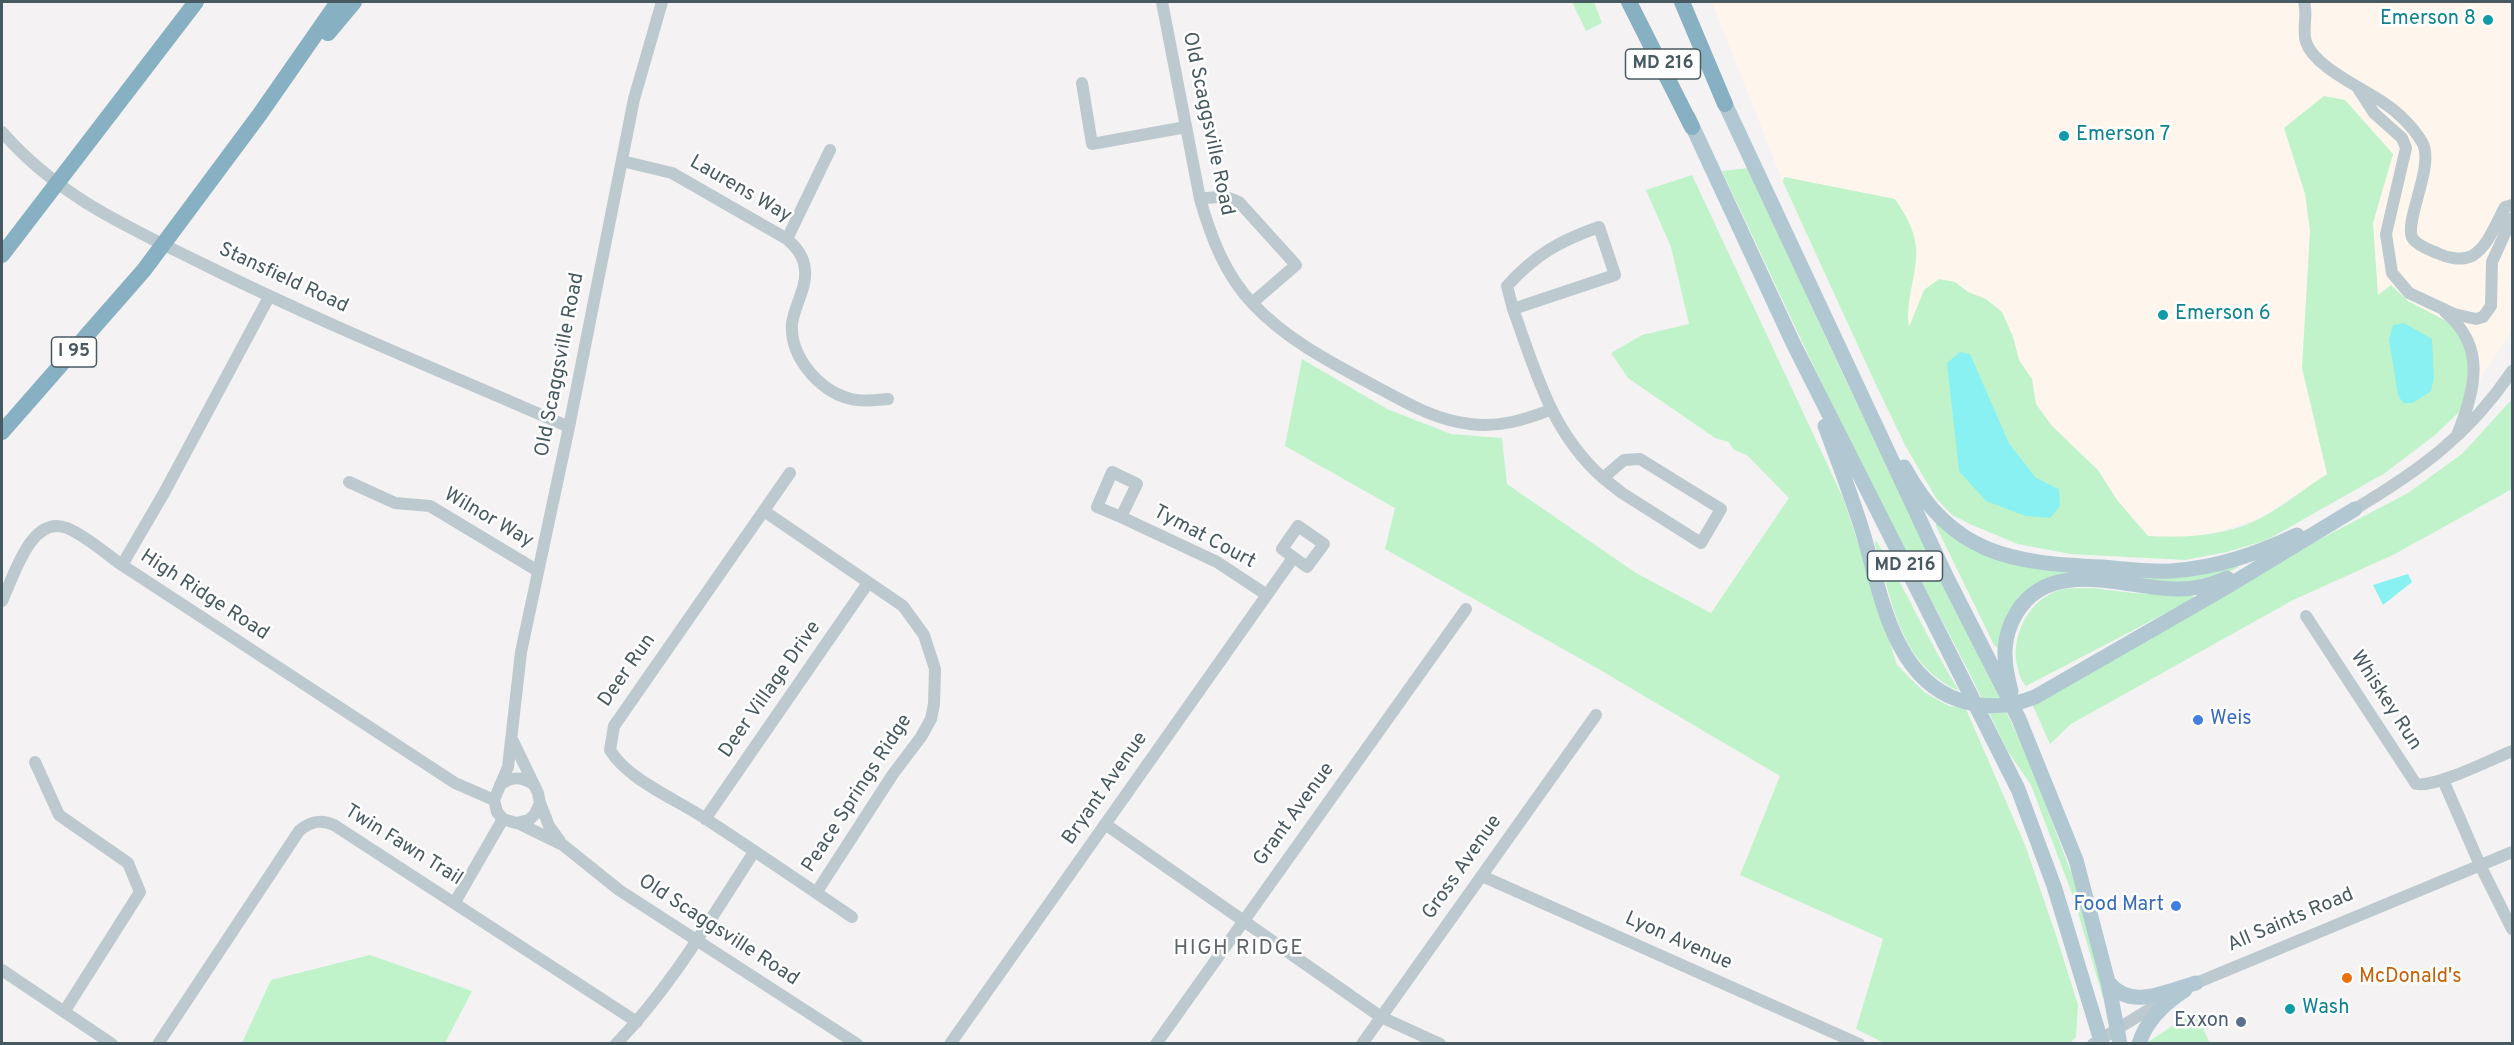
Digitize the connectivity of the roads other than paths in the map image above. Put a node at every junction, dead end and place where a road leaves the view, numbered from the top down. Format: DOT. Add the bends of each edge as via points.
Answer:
graph roads {
  1 [pos="196,2"];
  2 [pos="338,2"];
  3 [pos="354,2"];
  4 [pos="662,2"];
  5 [pos="1162,2"];
  6 [pos="1629,2"];
  7 [pos="1634,2"];
  8 [pos="1678,2"];
  9 [pos="1682,2"];
  10 [pos="2304,2"];
  11 [pos="1082,83"];
  12 [pos="2357,86"];
  13 [pos="1725,104"];
  14 [pos="260,114"];
  15 [pos="1186,127"];
  16 [pos="1692,127"];
  17 [pos="2,132"];
  18 [pos="830,150"];
  19 [pos="622,161"];
  20 [pos="1200,199"];
  21 [pos="2512,205"];
  22 [pos="2512,218"];
  23 [pos="787,239"];
  24 [pos="2,255"];
  25 [pos="269,297"];
  26 [pos="1252,303"];
  27 [pos="1513,309"];
  28 [pos="2441,310"];
  29 [pos="1827,323"];
  30 [pos="1793,343"];
  31 [pos="2512,370"];
  32 [pos="888,399"];
  33 [pos="1550,410"];
  34 [pos="570,427"];
  35 [pos="2,432"];
  36 [pos="2455,439"];
  37 [pos="790,473"];
  38 [pos="1603,478"];
  39 [pos="349,482"];
  40 [pos="2355,509"];
  41 [pos="764,511"];
  42 [pos="1121,518"];
  43 [pos="1293,558"];
  44 [pos="2275,558"];
  45 [pos="122,565"];
  46 [pos="538,571"];
  47 [pos="868,583"];
  48 [pos="1267,596"];
  49 [pos="2,601"];
  50 [pos="1466,609"];
  51 [pos="2306,616"];
  52 [pos="1596,715"];
  53 [pos="2019,720"];
  54 [pos="512,739"];
  55 [pos="2512,751"];
  56 [pos="34,762"];
  57 [pos="2443,780"];
  58 [pos="499,786"];
  59 [pos="535,786"];
  60 [pos="494,800"];
  61 [pos="540,803"];
  62 [pos="503,819"];
  63 [pos="705,819"];
  64 [pos="518,823"];
  65 [pos="1105,824"];
  66 [pos="563,845"];
  67 [pos="754,852"];
  68 [pos="2512,852"];
  69 [pos="2480,865"];
  70 [pos="1482,876"];
  71 [pos="816,893"];
  72 [pos="455,902"];
  73 [pos="852,917"];
  74 [pos="1243,921"];
  75 [pos="2512,929"];
  76 [pos="698,940"];
  77 [pos="2,970"];
  78 [pos="2108,982"];
  79 [pos="2196,983"];
  80 [pos="64,1012"];
  81 [pos="1381,1017"];
  82 [pos="637,1022"];
  83 [pos="2117,1027"];
  84 [pos="2099,1042"];
  85 [pos="112,1044"];
  86 [pos="158,1044"];
  87 [pos="616,1044"];
  88 [pos="857,1044"];
  89 [pos="950,1044"];
  90 [pos="1156,1044"];
  91 [pos="1362,1044"];
  92 [pos="1440,1044"];
  93 [pos="1859,1044"];
  94 [pos="2120,1044"];
  95 [pos="2139,1044"];
  1 -- 24 [label="highway"];
  2 -- 14 [label="highway, I 95"];
  3 -- 14 [label="highway"];
  4 -- 19 [label="street, Old Scaggsville Road" via="636,90"];
  5 -- 15 [label="street, Old Scaggsville Road"];
  6 -- 16 [label="highway"];
  7 -- 16 [label="main road, MD 216"];
  8 -- 13 [label="main road, MD 216"];
  9 -- 13 [label="highway"];
  10 -- 12 [label="street" via="2306,41 2312,51"];
  11 -- 15 [label="street" via="1092,144"];
  12 -- 21 [label="street" via="2396,112 2424,144 2424,168 2411,232 2416,242 2444,256 2469,257 2487,240 2505,207"];
  12 -- 28 [label="street" via="2373,113 2402,138 2406,148 2387,227 2392,273 2409,293"];
  13 -- 29 [label="main road, MD 216"];
  14 -- 35 [label="highway, I 95" via="144,270"];
  15 -- 20 [label="street, Old Scaggsville Road"];
  16 -- 30 [label="main road, MD 216"];
  17 -- 25 [label="street, Stansfield Road" via="40,172 75,198"];
  18 -- 23 [label="street"];
  19 -- 23 [label="street, Laurens Way" via="672,173"];
  19 -- 34 [label="street, Old Scaggsville Road"];
  20 -- 26 [label="street, Old Scaggsville Road" via="1224,264"];
  20 -- 26 [label="street" via="1219,196 1239,202 1296,265"];
  22 -- 28 [label="street" via="2492,262 2492,303 2488,313 2476,319"];
  23 -- 32 [label="street, Laurens Way" via="796,247 806,271 792,325 792,337 802,362 822,384 849,399"];
  25 -- 34 [label="street, Stansfield Road"];
  25 -- 45 [label="street, High Ridge Road"];
  26 -- 33 [label="street, Old Scaggsville Road" via="1309,350 1438,418 1490,425"];
  27 -- 27 [label="street" via="1616,275 1599,227 1563,241 1526,265 1507,286"];
  27 -- 33 [label="street"];
  28 -- 36 [label="street" via="2463,333 2474,366 2470,398"];
  29 -- 40 [label="main road" via="1923,498 1964,537 2010,558 2059,565 2196,569 2258,553"];
  29 -- 53 [label="main road, MD 216"];
  30 -- 44 [label="main road" via="1853,500 1897,642 1915,672 1950,697 2001,707 2034,697"];
  30 -- 84 [label="main road, MD 216" via="2018,789 2054,886"];
  31 -- 36 [label="street"];
  33 -- 38 [label="street" via="1574,448"];
  34 -- 46 [label="street, Old Scaggsville Road"];
  36 -- 40 [label="street" via="2408,477"];
  37 -- 41 [label="street, Deer Run"];
  38 -- 38 [label="street" via="1624,460 1640,459 1721,509 1701,543"];
  39 -- 46 [label="street, Wilnor Way" via="395,503 430,506"];
  40 -- 44 [label="main road"];
  41 -- 47 [label="street, Peace Springs Ridge"];
  41 -- 63 [label="street, Deer Run" via="614,726 610,738 609,750 616,761"];
  42 -- 48 [label="street, Tymat Court" via="1217,562"];
  43 -- 48 [label="street, Bryant Avenue"];
  44 -- 53 [label="main road" via="2199,588 2156,588 2084,579 2049,585 2033,593 2016,614 2005,637 2004,657"];
  45 -- 49 [label="street" via="69,529 47,526 33,538"];
  45 -- 60 [label="street, High Ridge Road" via="455,783"];
  46 -- 54 [label="street, Old Scaggsville Road" via="519,661"];
  47 -- 63 [label="street, Deer Village Drive"];
  47 -- 71 [label="street, Peace Springs Ridge" via="903,606 924,635 935,669 934,704 921,736"];
  48 -- 65 [label="street, Bryant Avenue"];
  50 -- 74 [label="street, Grant Avenue"];
  51 -- 57 [label="street, Whiskey Run" via="2413,780 2421,785"];
  52 -- 70 [label="street, Gross Avenue"];
  53 -- 78 [label="main road, MD 216" via="2076,860"];
  54 -- 58 [label="street, Old Scaggsville Road" via="508,767"];
  54 -- 59 [label="street"];
  55 -- 57 [label="street, Whiskey Run"];
  56 -- 80 [label="street" via="59,815 128,863 140,892"];
  57 -- 69 [label="street"];
  58 -- 59 [label="street" via="516,777"];
  58 -- 60 [label="street"];
  59 -- 61 [label="street"];
  60 -- 62 [label="street" via="496,812"];
  61 -- 64 [label="street" via="535,814"];
  61 -- 66 [label="street, Old Scaggsville Road" via="549,826"];
  62 -- 64 [label="street"];
  62 -- 72 [label="street"];
  63 -- 67 [label="street, Deer Run"];
  64 -- 66 [label="street, Old Scaggsville Road"];
  65 -- 74 [label="street"];
  65 -- 89 [label="street, Bryant Avenue"];
  66 -- 76 [label="street, Old Scaggsville Road" via="620,890"];
  67 -- 71 [label="street, Deer Run"];
  67 -- 76 [label="street"];
  68 -- 69 [label="street, All Saints Road"];
  69 -- 75 [label="street"];
  69 -- 79 [label="street, All Saints Road"];
  70 -- 81 [label="street, Gross Avenue"];
  70 -- 93 [label="street, Lyon Avenue"];
  71 -- 73 [label="street, Deer Run"];
  72 -- 82 [label="street, Twin Fawn Trail"];
  72 -- 86 [label="street, Twin Fawn Trail" via="334,825 320,821 305,825"];
  74 -- 81 [label="street"];
  74 -- 90 [label="street, Grant Avenue"];
  76 -- 82 [label="street"];
  76 -- 88 [label="street, Old Scaggsville Road"];
  77 -- 80 [label="street"];
  78 -- 79 [label="main road" via="2116,992 2134,998"];
  78 -- 83 [label="main road, MD 216"];
  79 -- 83 [label="street, All Saints Road"];
  79 -- 95 [label="main road" via="2159,1010"];
  80 -- 85 [label="street"];
  81 -- 91 [label="street, Gross Avenue"];
  81 -- 92 [label="street"];
  82 -- 87 [label="street"];
  83 -- 84 [label="street, All Saints Road"];
  83 -- 94 [label="main road, MD 216"];
}
